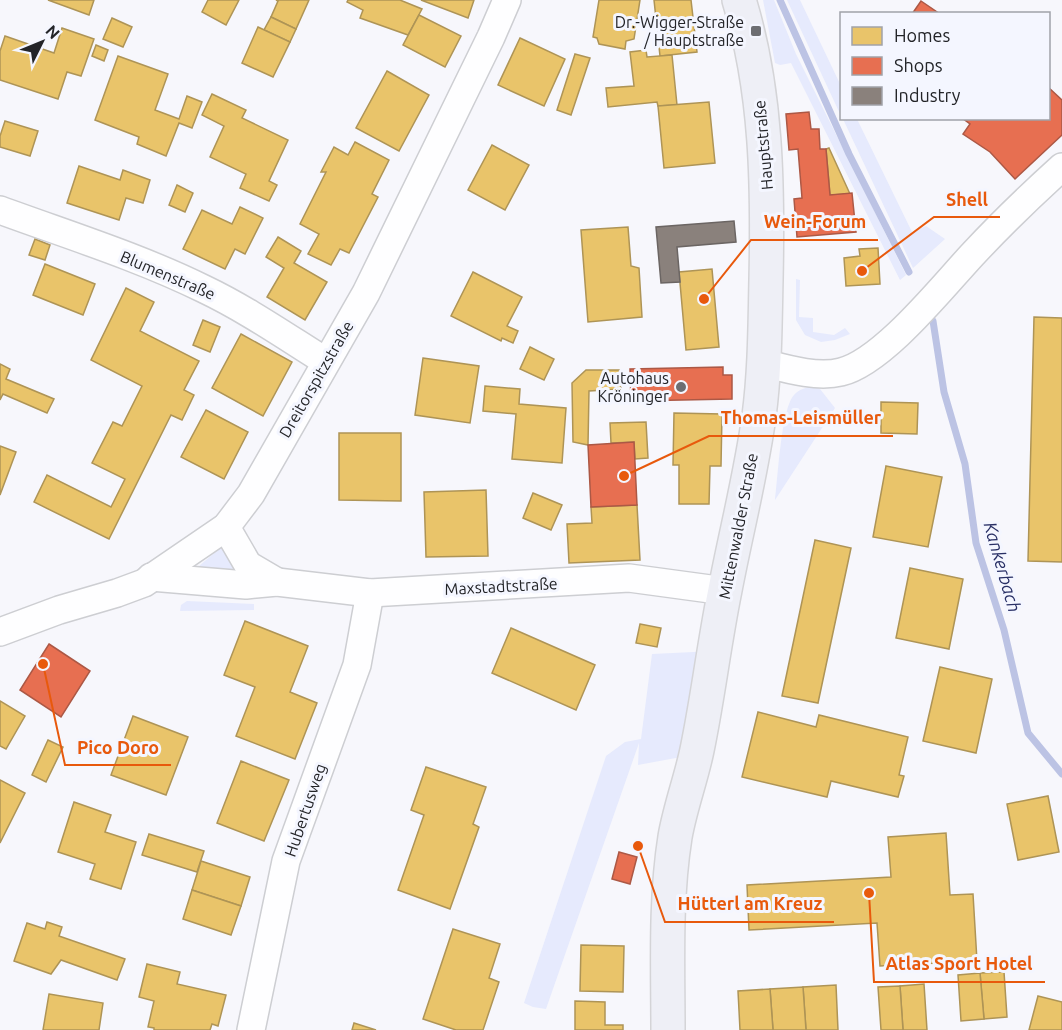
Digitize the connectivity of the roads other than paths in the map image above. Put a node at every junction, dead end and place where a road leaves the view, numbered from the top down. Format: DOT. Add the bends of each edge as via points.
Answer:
graph roads {
  1 [pos="507,0"];
  2 [pos="739,0"];
  3 [pos="1062,167"];
  4 [pos="0,210"];
  5 [pos="326,361"];
  6 [pos="764,363"];
  7 [pos="226,527"];
  8 [pos="151,578"];
  9 [pos="277,582"];
  10 [pos="725,591"];
  11 [pos="370,593"];
  12 [pos="0,632"];
  13 [pos="251,1030"];
  14 [pos="668,1030"];
  1 -- 5 [label="street, Dreitorspitzstraße" via="366,293"];
  2 -- 6 [label="main road, Hauptstraße" via="759,97 766,159"];
  3 -- 6 [label="street" via="910,323 857,367 839,373 802,373"];
  4 -- 5 [label="street, Blumenstraße" via="203,288"];
  5 -- 7 [label="street, Dreitorspitzstraße" via="251,494"];
  6 -- 10 [label="main road, Mittenwalder Straße" via="759,419"];
  7 -- 8 [label="street, Dreitorspitzstraße"];
  7 -- 9 [label="street, Maxstadtstraße" via="248,565"];
  8 -- 9 [label="street, Maxstadtstraße" via="246,585"];
  8 -- 12 [label="street, Dreitorspitzstraße"];
  9 -- 11 [label="street, Maxstadtstraße"];
  10 -- 11 [label="street, Maxstadtstraße" via="629,579"];
  10 -- 14 [label="main road, Mittenwalder Straße" via="696,754 675,836 668,904"];
  11 -- 13 [label="street, Hubertusweg" via="357,665 286,861"];
}
